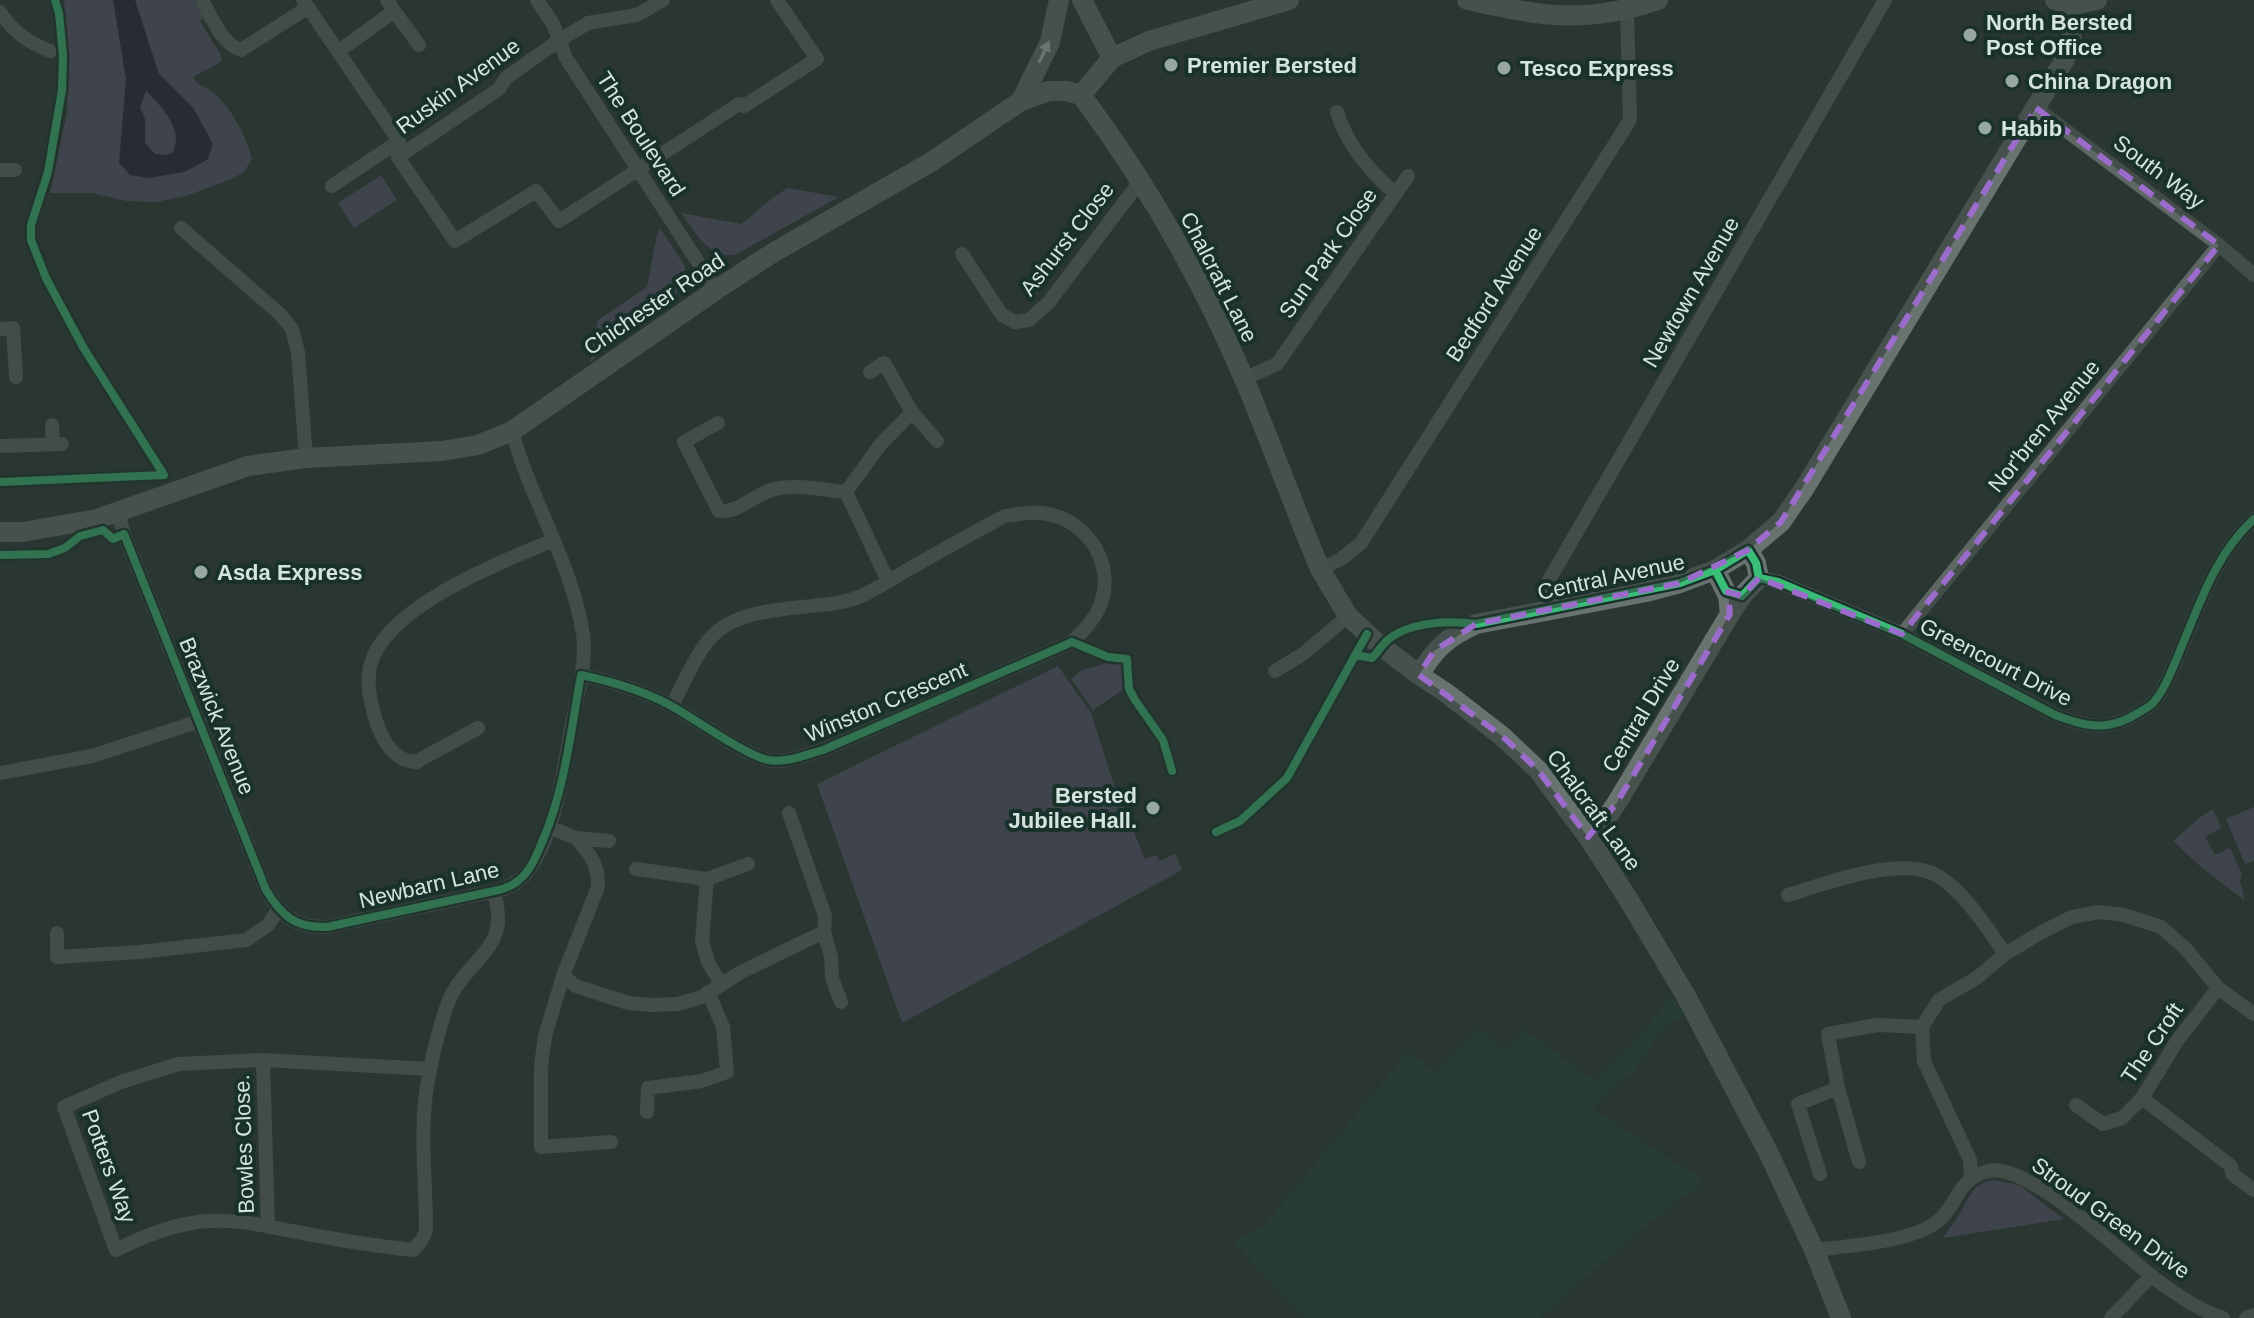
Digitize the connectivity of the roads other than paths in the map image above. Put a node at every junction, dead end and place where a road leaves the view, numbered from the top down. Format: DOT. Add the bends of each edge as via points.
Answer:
graph roads {
  1 [pos="202,0"];
  2 [pos="537,0"];
  3 [pos="663,0"];
  4 [pos="777,0"];
  5 [pos="1059,0"];
  6 [pos="1082,0"];
  7 [pos="1289,0"];
  8 [pos="1467,0"];
  9 [pos="1658,0"];
  10 [pos="1885,0"];
  11 [pos="2097,0"];
  12 [pos="2064,3"];
  13 [pos="305,4"];
  14 [pos="390,5"];
  15 [pos="1627,10"];
  16 [pos="0,12"];
  17 [pos="558,41"];
  18 [pos="419,45"];
  19 [pos="50,51"];
  20 [pos="339,51"];
  21 [pos="1112,58"];
  22 [pos="1081,95"];
  23 [pos="1021,101"];
  24 [pos="2036,108"];
  25 [pos="1337,112"];
  26 [pos="399,141"];
  27 [pos="398,157"];
  28 [pos="638,170"];
  29 [pos="1408,176"];
  30 [pos="1141,180"];
  31 [pos="332,186"];
  32 [pos="1396,194"];
  33 [pos="181,228"];
  34 [pos="2219,245"];
  35 [pos="962,254"];
  36 [pos="2254,275"];
  37 [pos="716,290"];
  38 [pos="0,329"];
  39 [pos="870,372"];
  40 [pos="16,377"];
  41 [pos="1244,379"];
  42 [pos="912,412"];
  43 [pos="718,423"];
  44 [pos="52,425"];
  45 [pos="512,431"];
  46 [pos="937,441"];
  47 [pos="0,446"];
  48 [pos="306,458"];
  49 [pos="846,492"];
  50 [pos="118,512"];
  51 [pos="2254,519"];
  52 [pos="0,532"];
  53 [pos="554,540"];
  54 [pos="1748,550"];
  55 [pos="1320,569"];
  56 [pos="1715,570"];
  57 [pos="1759,578"];
  58 [pos="888,581"];
  59 [pos="1734,593"];
  60 [pos="1546,610"];
  61 [pos="1348,616"];
  62 [pos="1902,634"];
  63 [pos="1275,671"];
  64 [pos="581,675"];
  65 [pos="1419,675"];
  66 [pos="672,706"];
  67 [pos="200,721"];
  68 [pos="478,728"];
  69 [pos="0,773"];
  70 [pos="789,813"];
  71 [pos="549,827"];
  72 [pos="1588,837"];
  73 [pos="576,838"];
  74 [pos="609,841"];
  75 [pos="748,864"];
  76 [pos="636,869"];
  77 [pos="707,879"];
  78 [pos="494,891"];
  79 [pos="1788,895"];
  80 [pos="278,910"];
  81 [pos="824,932"];
  82 [pos="57,933"];
  83 [pos="2005,954"];
  84 [pos="564,973"];
  85 [pos="714,988"];
  86 [pos="2218,988"];
  87 [pos="841,1002"];
  88 [pos="2254,1014"];
  89 [pos="1922,1027"];
  90 [pos="263,1060"];
  91 [pos="430,1069"];
  92 [pos="1838,1088"];
  93 [pos="2142,1098"];
  94 [pos="2076,1105"];
  95 [pos="647,1112"];
  96 [pos="611,1142"];
  97 [pos="1859,1162"];
  98 [pos="1820,1174"];
  99 [pos="1971,1177"];
  100 [pos="2254,1190"];
  101 [pos="268,1227"];
  102 [pos="1814,1250"];
  103 [pos="2151,1276"];
  104 [pos="2254,1315"];
  105 [pos="1841,1318"];
  106 [pos="2111,1318"];
  107 [pos="2223,1318"];
  108 [pos="2246,1318"];
  1 -- 13 [label="street, Ruskin Avenue" via="232,48 241,50"];
  2 -- 17 [label="street, The Boulevard"];
  3 -- 17 [label="street, Ruskin Avenue" via="637,15 588,23"];
  4 -- 28 [label="street" via="817,59"];
  23 -- 5 [label="street, one-way" via="1050,42"];
  6 -- 21 [label="street"];
  7 -- 21 [label="street" via="1149,41"];
  8 -- 15 [label="street" via="1551,16"];
  9 -- 15 [label="street"];
  10 -- 60 [label="street, Newtown Avenue" via="1549,580"];
  11 -- 12 [label="street"];
  12 -- 24 [label="street, Central Avenue" via="2074,28 2072,41"];
  13 -- 20 [label="street, Ruskin Avenue"];
  14 -- 18 [label="street"];
  14 -- 20 [label="street"];
  15 -- 55 [label="street, Bedford Avenue" via="1630,120 1361,543"];
  16 -- 19 [label="street" via="18,34"];
  17 -- 27 [label="street, Ruskin Avenue" via="506,78 499,89"];
  17 -- 28 [label="street, The Boulevard"];
  20 -- 26 [label="street, Ruskin Avenue"];
  21 -- 22 [label="street"];
  22 -- 23 [label="street, Chichester Road" via="1049,91"];
  22 -- 30 [label="street, Chalcraft Lane"];
  23 -- 37 [label="street, Chichester Road" via="931,162"];
  24 -- 34 [label="street, South Way"];
  24 -- 54 [label="street, Central Avenue" via="1804,489 1781,522"];
  25 -- 32 [label="street" via="1343,133"];
  26 -- 27 [label="street, Ruskin Avenue"];
  26 -- 31 [label="street, Ruskin Avenue"];
  27 -- 28 [label="street" via="455,241 536,191 559,221"];
  28 -- 37 [label="street, The Boulevard"];
  29 -- 32 [label="street, Sun Park Close"];
  30 -- 35 [label="street, Ashurst Close" via="1049,302 1029,320 1015,322 1002,315"];
  30 -- 41 [label="street, Chalcraft Lane"];
  32 -- 41 [label="street, Sun Park Close" via="1277,364"];
  33 -- 48 [label="street" via="292,329"];
  34 -- 36 [label="street, South Way"];
  34 -- 62 [label="street, Nor'bren Avenue"];
  37 -- 45 [label="street, Chichester Road"];
  38 -- 40 [label="street" via="13,328"];
  39 -- 42 [label="street" via="884,363"];
  41 -- 55 [label="street, Chalcraft Lane"];
  42 -- 46 [label="street"];
  42 -- 49 [label="street"];
  43 -- 49 [label="street" via="684,442 719,511 729,512 771,490"];
  44 -- 47 [label="street" via="57,444"];
  45 -- 48 [label="street, Chichester Road" via="478,445 442,451"];
  45 -- 53 [label="street, Newbarn Lane"];
  48 -- 50 [label="street, Chichester Road" via="248,466"];
  49 -- 58 [label="street"];
  50 -- 52 [label="street, Chichester Road" via="62,526"];
  50 -- 67 [label="street, Brazwick Avenue"];
  51 -- 62 [label="street, Greencourt Drive" via="2227,548 2152,705 2125,721 2101,727 2055,715"];
  53 -- 64 [label="street, Newbarn Lane" via="583,637"];
  53 -- 68 [label="street" via="494,565 426,603 394,629 373,656 371,704 378,728 398,758 416,762"];
  54 -- 56 [label="street, Central Avenue"];
  54 -- 57 [label="street"];
  55 -- 61 [label="street, Chalcraft Lane"];
  56 -- 59 [label="street, Central Drive"];
  56 -- 60 [label="street, Central Avenue" via="1669,586"];
  57 -- 59 [label="street"];
  57 -- 62 [label="street, Greencourt Drive"];
  58 -- 66 [label="street, Winston Crescent" via="859,598 763,612 729,623 705,642"];
  58 -- 66 [label="street, Winston Crescent" via="1005,516 1029,512 1048,514 1083,531 1095,544 1105,588 1089,625 1072,642 797,758 767,760"];
  59 -- 72 [label="street, Central Drive" via="1730,614 1616,804"];
  60 -- 65 [label="street, Central Avenue" via="1459,632 1434,651"];
  61 -- 63 [label="street"];
  61 -- 65 [label="street, Chalcraft Lane"];
  64 -- 66 [label="street, Winston Crescent" via="622,684"];
  64 -- 71 [label="street, Newbarn Lane"];
  65 -- 72 [label="street, Chalcraft Lane" via="1502,736 1538,770"];
  67 -- 69 [label="street" via="92,756"];
  67 -- 80 [label="street, Brazwick Avenue"];
  70 -- 81 [label="street" via="825,916"];
  71 -- 73 [label="street"];
  71 -- 78 [label="street, Newbarn Lane" via="528,871 519,881"];
  72 -- 102 [label="street, Chalcraft Lane" via="1686,996"];
  73 -- 74 [label="street"];
  73 -- 84 [label="street" via="595,863 599,878"];
  75 -- 77 [label="street"];
  76 -- 77 [label="street"];
  77 -- 85 [label="street" via="702,941"];
  78 -- 80 [label="street, Newbarn Lane" via="327,927 298,924"];
  78 -- 91 [label="street" via="496,933 452,994"];
  79 -- 83 [label="street" via="1854,875 1902,869 1931,872 1959,893"];
  80 -- 82 [label="street" via="246,940 154,951 57,957"];
  81 -- 85 [label="street"];
  81 -- 87 [label="street"];
  83 -- 86 [label="street" via="2072,917 2124,915 2161,927"];
  83 -- 89 [label="street" via="1939,1000"];
  84 -- 85 [label="street" via="576,986 640,1005 690,1002"];
  84 -- 96 [label="street" via="541,1066 541,1147"];
  85 -- 95 [label="street" via="727,1072 648,1088"];
  86 -- 88 [label="street"];
  86 -- 93 [label="street, The Croft"];
  89 -- 92 [label="street" via="1877,1025 1828,1034"];
  89 -- 99 [label="street" via="1924,1061 1970,1160"];
  90 -- 91 [label="street, Potters Way"];
  90 -- 101 [label="street, Bowles Close."];
  90 -- 101 [label="street, Potters Way" via="178,1064 64,1107 116,1250 167,1228 200,1221"];
  91 -- 101 [label="street" via="425,1098 426,1230 413,1250"];
  92 -- 97 [label="street"];
  92 -- 98 [label="street" via="1798,1104"];
  93 -- 94 [label="street, The Croft" via="2122,1118 2103,1124"];
  93 -- 100 [label="street"];
  99 -- 102 [label="street" via="1939,1220 1916,1234"];
  99 -- 103 [label="street, Stroud Green Drive" via="1991,1170 2024,1178"];
  102 -- 105 [label="street, Chalcraft Lane"];
  103 -- 106 [label="street"];
  103 -- 107 [label="street, Stroud Green Drive"];
  104 -- 108 [label="street"];
}
